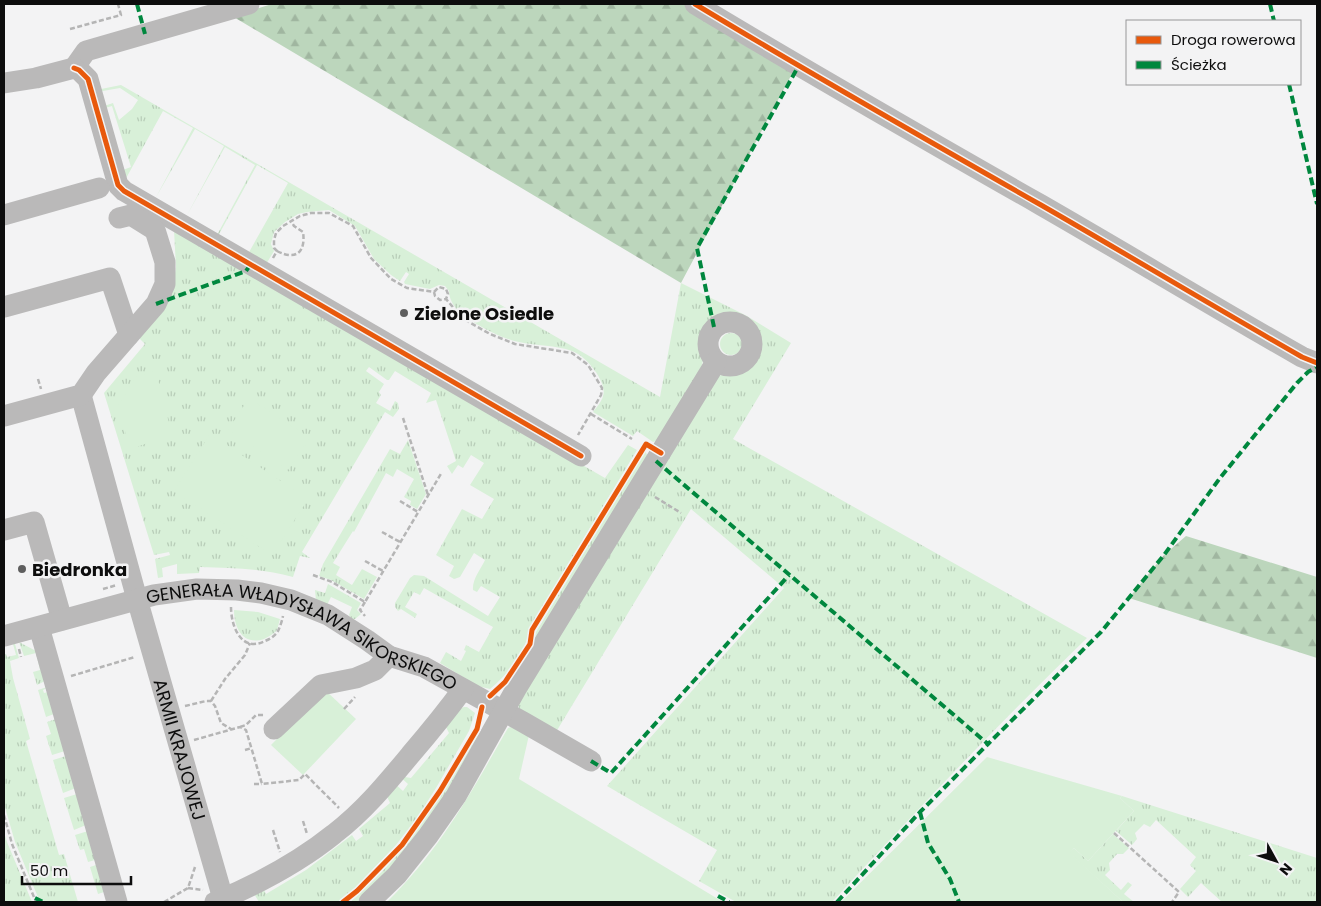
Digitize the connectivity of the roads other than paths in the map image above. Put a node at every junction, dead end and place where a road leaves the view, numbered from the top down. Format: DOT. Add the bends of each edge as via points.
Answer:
graph roads {
  1 [pos="249,4"];
  2 [pos="695,4"];
  3 [pos="74,68"];
  4 [pos="4,83"];
  5 [pos="99,188"];
  6 [pos="4,215"];
  7 [pos="119,218"];
  8 [pos="4,307"];
  9 [pos="129,335"];
  10 [pos="716,362"];
  11 [pos="1317,363"];
  12 [pos="81,395"];
  13 [pos="4,416"];
  14 [pos="575,453"];
  15 [pos="4,530"];
  16 [pos="136,599"];
  17 [pos="62,620"];
  18 [pos="39,627"];
  19 [pos="4,636"];
  20 [pos="389,656"];
  21 [pos="463,689"];
  22 [pos="503,710"];
  23 [pos="274,729"];
  24 [pos="591,762"];
  25 [pos="221,899"];
  26 [pos="117,902"];
  27 [pos="369,902"];
  1 -- 3 [label="street" via="86,51"];
  2 -- 11 [label="street" via="931,144"];
  3 -- 4 [label="street"];
  3 -- 14 [label="street" via="88,79 118,185 124,191"];
  5 -- 6 [label="street"];
  7 -- 9 [label="street" via="131,214 155,230 165,262 165,284 159,298"];
  8 -- 9 [label="street" via="110,278"];
  9 -- 12 [label="street"];
  10 -- 22 [label="street"];
  12 -- 13 [label="street"];
  12 -- 16 [label="street, ARMII KRAJOWEJ"];
  15 -- 17 [label="street" via="34,522"];
  16 -- 17 [label="street"];
  16 -- 20 [label="street, GENERAŁA WŁADYSŁAWA SIKORSKIEGO" via="197,589 260,593 290,600 328,616"];
  16 -- 25 [label="street, ARMII KRAJOWEJ"];
  17 -- 18 [label="street"];
  18 -- 19 [label="street"];
  18 -- 26 [label="street"];
  20 -- 21 [label="street, GENERAŁA WŁADYSŁAWA SIKORSKIEGO" via="424,667"];
  20 -- 23 [label="street" via="375,670 356,678 321,685"];
  21 -- 22 [label="street, GENERAŁA WŁADYSŁAWA SIKORSKIEGO"];
  21 -- 25 [label="street, GENERAŁA WŁADYSŁAWA SIKORSKIEGO" via="377,794 334,835 288,867"];
  22 -- 24 [label="street, GENERAŁA WŁADYSŁAWA SIKORSKIEGO"];
  22 -- 27 [label="street" via="456,796 397,875"];
}
